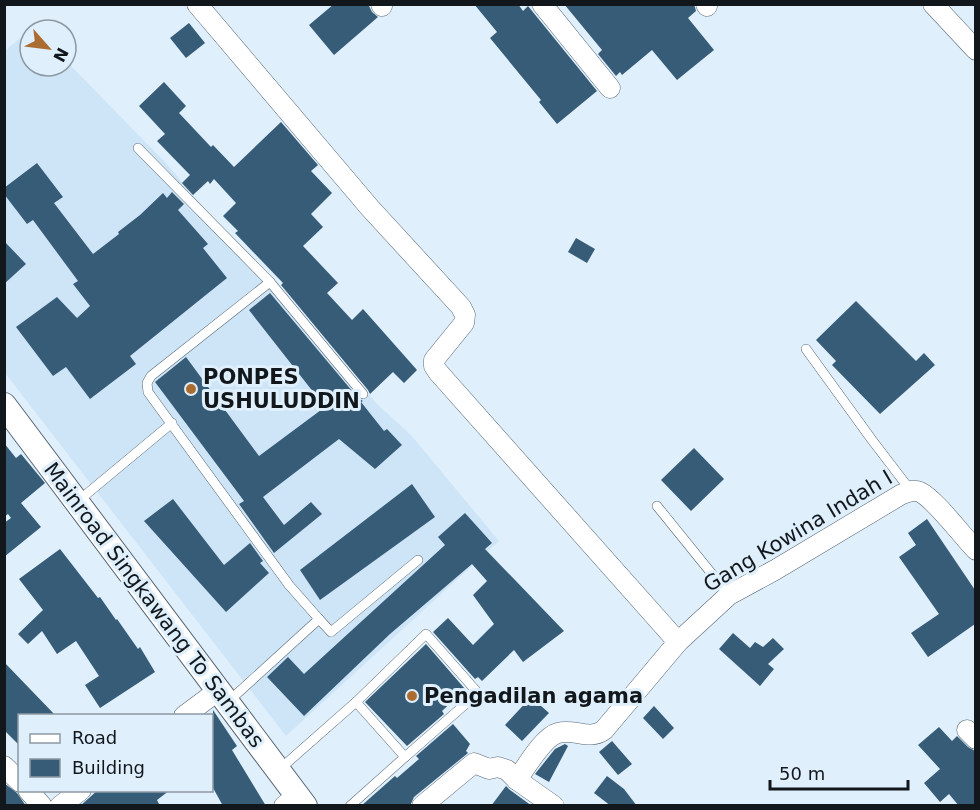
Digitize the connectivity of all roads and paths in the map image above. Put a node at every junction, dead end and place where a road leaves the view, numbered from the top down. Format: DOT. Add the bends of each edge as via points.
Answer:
graph roads {
  1 [pos="197,4"];
  2 [pos="542,4"];
  3 [pos="933,4"];
  4 [pos="975,50"];
  5 [pos="610,88"];
  6 [pos="138,148"];
  7 [pos="270,282"];
  8 [pos="806,349"];
  9 [pos="363,394"];
  10 [pos="4,405"];
  11 [pos="172,423"];
  12 [pos="911,491"];
  13 [pos="76,502"];
  14 [pos="657,506"];
  15 [pos="975,550"];
  16 [pos="418,560"];
  17 [pos="729,595"];
  18 [pos="319,619"];
  19 [pos="678,642"];
  20 [pos="223,696"];
  21 [pos="356,702"];
  22 [pos="188,714"];
  23 [pos="405,757"];
  24 [pos="4,766"];
  25 [pos="278,770"];
  26 [pos="18,780"];
  27 [pos="517,780"];
  28 [pos="30,792"];
  29 [pos="78,792"];
  30 [pos="295,802"];
  31 [pos="42,806"];
  32 [pos="60,806"];
  33 [pos="350,806"];
  34 [pos="422,806"];
  35 [pos="554,806"];
  1 -- 19 [label="street" via="370,208 461,307 464,323 434,360 438,372"];
  2 -- 5 [label="street"];
  3 -- 4 [label="street"];
  6 -- 7 [label="lane"];
  7 -- 9 [label="lane"];
  7 -- 11 [label="lane" via="151,376 148,392"];
  8 -- 12 [label="lane"];
  10 -- 13 [label="street, Mainroad Singkawang To Sambas"];
  11 -- 13 [label="lane"];
  11 -- 18 [label="lane"];
  12 -- 15 [label="street, Gang Kowina Indah I" via="929,498"];
  12 -- 17 [label="street, Gang Kowina Indah I"];
  13 -- 20 [label="street, Mainroad Singkawang To Sambas"];
  14 -- 17 [label="lane"];
  16 -- 18 [label="lane" via="331,632"];
  17 -- 19 [label="street, Gang Kowina Indah I"];
  18 -- 20 [label="lane"];
  19 -- 27 [label="street, Gang Kowina Indah I" via="604,730 592,736 556,733 547,739"];
  20 -- 22 [label="street"];
  20 -- 25 [label="street, Mainroad Singkawang To Sambas"];
  21 -- 23 [label="lane"];
  21 -- 23 [label="lane" via="426,634 478,693"];
  21 -- 25 [label="lane"];
  23 -- 33 [label="lane"];
  24 -- 26 [label="street"];
  25 -- 30 [label="street, Mainroad Singkawang To Sambas"];
  27 -- 34 [label="street" via="507,770 474,763"];
  27 -- 35 [label="street"];
  28 -- 31 [label="street"];
  29 -- 32 [label="street"];
}
